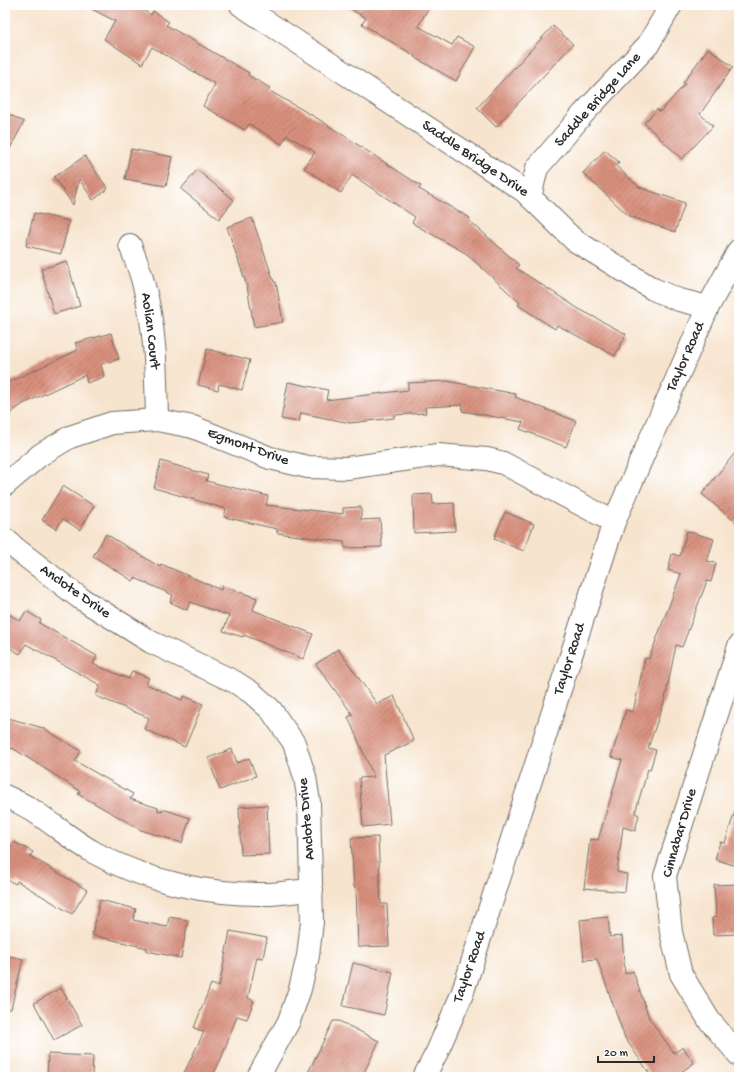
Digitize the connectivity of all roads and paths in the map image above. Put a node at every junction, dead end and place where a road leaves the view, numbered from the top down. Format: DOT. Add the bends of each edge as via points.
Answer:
graph roads {
  1 [pos="241,5"];
  2 [pos="671,5"];
  3 [pos="530,197"];
  4 [pos="130,245"];
  5 [pos="739,250"];
  6 [pos="708,307"];
  7 [pos="157,420"];
  8 [pos="5,485"];
  9 [pos="614,522"];
  10 [pos="5,538"];
  11 [pos="739,646"];
  12 [pos="5,796"];
  13 [pos="312,890"];
  14 [pos="739,1056"];
  15 [pos="258,1077"];
  16 [pos="424,1077"];
  1 -- 3 [label="street, Saddle Bridge Drive" via="524,190"];
  2 -- 3 [label="street, Saddle Bridge Lane" via="648,45 582,114 537,168"];
  3 -- 6 [label="street, Saddle Bridge Drive" via="574,240 647,286 680,300"];
  4 -- 7 [label="street, Aolian Court" via="144,286 151,319"];
  5 -- 6 [label="street, Taylor Road"];
  6 -- 9 [label="street, Taylor Road"];
  7 -- 8 [label="street, Egmont Drive" via="112,423 70,437 40,456"];
  7 -- 9 [label="street, Egmont Drive" via="193,427 270,458 308,467 347,468 438,454 487,459 503,463"];
  9 -- 16 [label="street, Taylor Road" via="462,994"];
  10 -- 13 [label="street, Anclote Drive" via="80,598 151,642 236,682 271,710 294,744 305,777 309,802"];
  11 -- 14 [label="street, Cinnabar Drive" via="665,876 671,932 681,974 708,1020"];
  12 -- 13 [label="street" via="34,811 65,835 95,853 160,880 200,890 236,893 271,894"];
  13 -- 15 [label="street, Anclote Drive" via="308,956 300,989 289,1021"];
}
